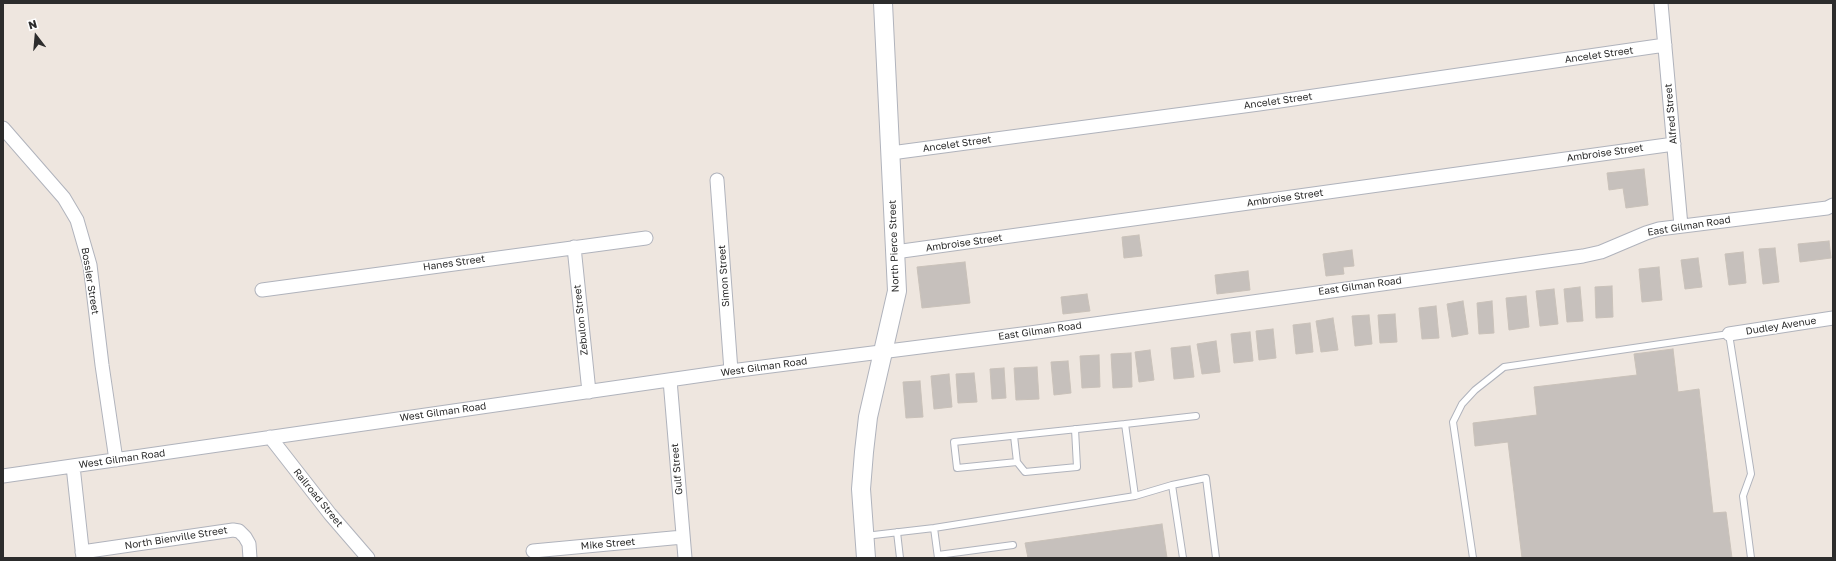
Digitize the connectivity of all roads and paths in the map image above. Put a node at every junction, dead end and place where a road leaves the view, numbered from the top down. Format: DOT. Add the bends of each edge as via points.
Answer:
graph roads {
  1 [pos="883,3"];
  2 [pos="1661,3"];
  3 [pos="1665,45"];
  4 [pos="3,128"];
  5 [pos="1674,144"];
  6 [pos="891,153"];
  7 [pos="717,180"];
  8 [pos="1833,206"];
  9 [pos="1681,226"];
  10 [pos="646,238"];
  11 [pos="574,247"];
  12 [pos="895,252"];
  13 [pos="262,290"];
  14 [pos="1833,318"];
  15 [pos="1729,334"];
  16 [pos="883,350"];
  17 [pos="730,371"];
  18 [pos="670,380"];
  19 [pos="589,392"];
  20 [pos="1196,416"];
  21 [pos="1125,424"];
  22 [pos="1076,429"];
  23 [pos="1014,436"];
  24 [pos="270,437"];
  25 [pos="116,460"];
  26 [pos="1017,462"];
  27 [pos="73,466"];
  28 [pos="3,476"];
  29 [pos="1172,485"];
  30 [pos="1135,496"];
  31 [pos="934,528"];
  32 [pos="897,532"];
  33 [pos="864,536"];
  34 [pos="683,537"];
  35 [pos="1013,545"];
  36 [pos="533,551"];
  37 [pos="82,555"];
  38 [pos="938,557"];
  39 [pos="250,558"];
  40 [pos="368,558"];
  41 [pos="685,558"];
  42 [pos="866,558"];
  43 [pos="900,558"];
  44 [pos="1183,558"];
  45 [pos="1216,558"];
  46 [pos="1474,558"];
  47 [pos="1751,558"];
  1 -- 6 [label="street, North Pierce Street"];
  2 -- 3 [label="street, Alfred Street"];
  3 -- 5 [label="street, Alfred Street"];
  3 -- 6 [label="street, Ancelet Street" via="1251,105"];
  4 -- 25 [label="street, Bossier Street" via="64,198 77,220 90,265"];
  5 -- 9 [label="street, Alfred Street"];
  5 -- 12 [label="street, Ambroise Street"];
  6 -- 12 [label="street, North Pierce Street"];
  7 -- 17 [label="street, Simon Street"];
  8 -- 9 [label="street, East Gilman Road"];
  9 -- 16 [label="street, East Gilman Road" via="1646,233 1610,249 1583,256 1030,333"];
  10 -- 11 [label="street, Hanes Street"];
  11 -- 13 [label="street, Hanes Street"];
  11 -- 19 [label="street, Zebulon Street"];
  12 -- 16 [label="street, North Pierce Street" via="896,302"];
  14 -- 15 [label="street, Dudley Avenue"];
  15 -- 46 [label="lane" via="1504,367 1475,390 1462,404 1453,422"];
  15 -- 47 [label="lane" via="1751,474 1744,496"];
  16 -- 17 [label="street, West Gilman Road"];
  16 -- 33 [label="street, North Pierce Street" via="868,416 864,452 861,489"];
  17 -- 18 [label="street, West Gilman Road"];
  18 -- 19 [label="street, West Gilman Road"];
  18 -- 34 [label="street, Gulf Street"];
  19 -- 24 [label="street, West Gilman Road"];
  20 -- 21 [label="lane"];
  21 -- 22 [label="lane"];
  21 -- 30 [label="lane"];
  22 -- 23 [label="lane"];
  22 -- 26 [label="lane" via="1077,467 1025,472"];
  23 -- 26 [label="lane"];
  23 -- 26 [label="lane" via="954,442 957,468"];
  24 -- 25 [label="street, West Gilman Road"];
  24 -- 40 [label="street, Railroad Street"];
  25 -- 27 [label="street, West Gilman Road"];
  27 -- 28 [label="street, West Gilman Road"];
  27 -- 37 [label="street"];
  29 -- 30 [label="lane"];
  29 -- 44 [label="lane"];
  29 -- 45 [label="lane" via="1206,478"];
  30 -- 31 [label="lane"];
  31 -- 32 [label="lane"];
  31 -- 38 [label="lane"];
  32 -- 33 [label="lane"];
  32 -- 43 [label="lane"];
  33 -- 42 [label="street, North Pierce Street"];
  34 -- 36 [label="street, Mike Street"];
  34 -- 41 [label="street, Gulf Street"];
  35 -- 38 [label="lane"];
  37 -- 39 [label="street, North Bienville Street" via="233,530 239,531 245,537 249,544"];
}
